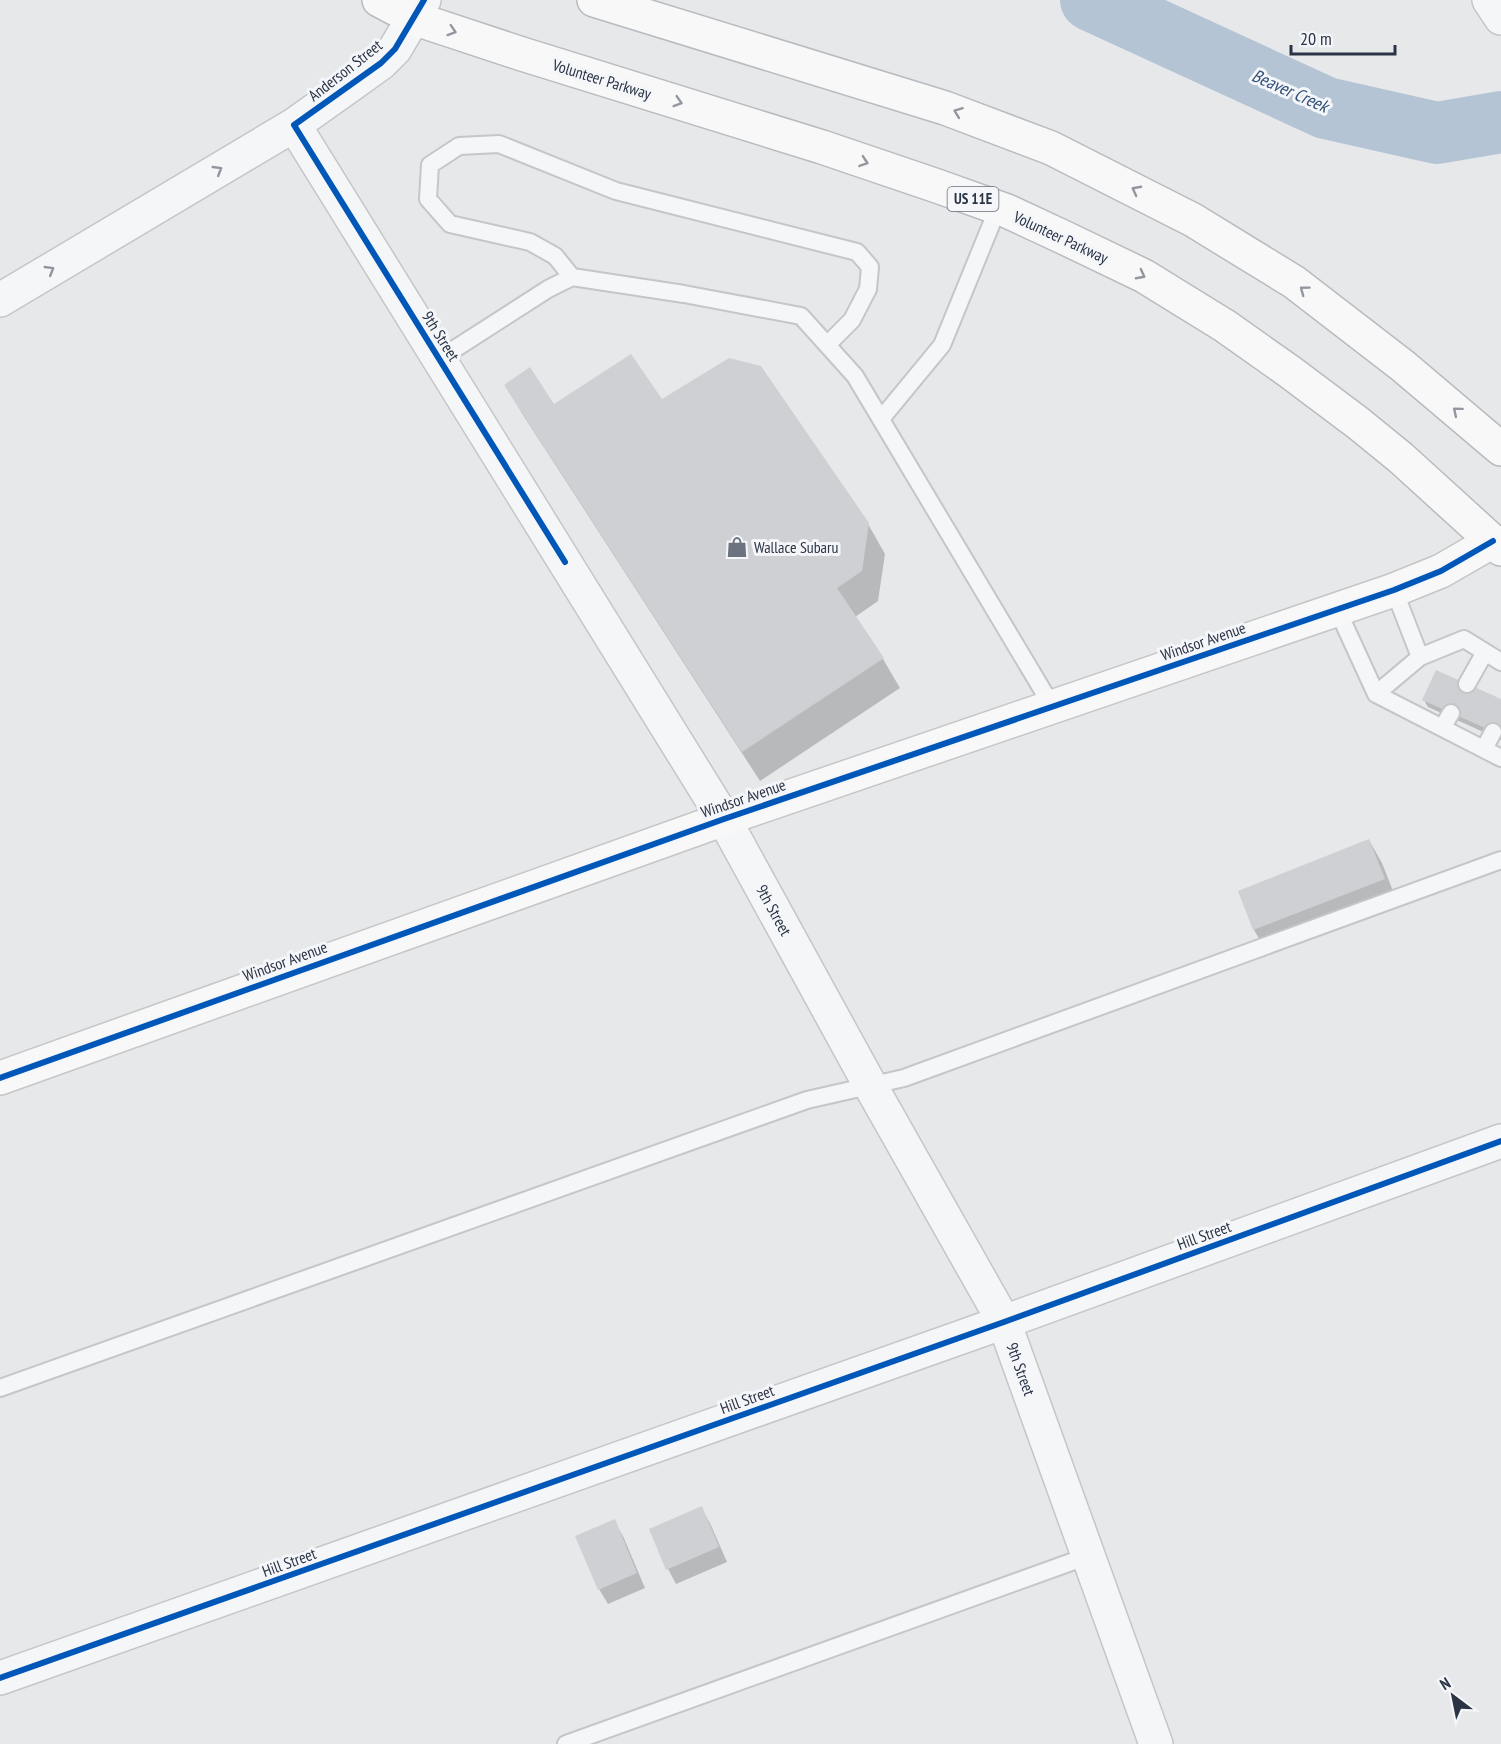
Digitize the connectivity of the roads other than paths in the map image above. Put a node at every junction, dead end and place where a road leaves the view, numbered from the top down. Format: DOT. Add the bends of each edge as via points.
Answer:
graph roads {
  1 [pos="379,0"];
  2 [pos="594,0"];
  3 [pos="1489,0"];
  4 [pos="419,9"];
  5 [pos="1501,18"];
  6 [pos="294,125"];
  7 [pos="998,208"];
  8 [pos="572,277"];
  9 [pos="0,300"];
  10 [pos="828,344"];
  11 [pos="439,359"];
  12 [pos="881,419"];
  13 [pos="1501,449"];
  14 [pos="1498,541"];
  15 [pos="1394,590"];
  16 [pos="1337,609"];
  17 [pos="1485,652"];
  18 [pos="1420,657"];
  19 [pos="1501,662"];
  20 [pos="1467,684"];
  21 [pos="1376,694"];
  22 [pos="1052,706"];
  23 [pos="1451,713"];
  24 [pos="1442,728"];
  25 [pos="1493,732"];
  26 [pos="1484,749"];
  27 [pos="1501,758"];
  28 [pos="724,819"];
  29 [pos="1501,860"];
  30 [pos="0,1078"];
  31 [pos="870,1085"];
  32 [pos="1501,1141"];
  33 [pos="1004,1322"];
  34 [pos="0,1388"];
  35 [pos="1088,1556"];
  36 [pos="0,1678"];
  37 [pos="566,1744"];
  38 [pos="1156,1744"];
  1 -- 4 [label="main road, Volunteer Parkway / US 11E"];
  13 -- 2 [label="main road, one-way" via="1403,366 1294,282 1193,220 1051,148 945,108"];
  3 -- 5 [label="street"];
  4 -- 6 [label="street, Anderson Street" via="381,63"];
  4 -- 7 [label="main road, Volunteer Parkway / US 11E, one-way" via="544,61 822,147"];
  9 -- 6 [label="street, Anderson Street, one-way"];
  6 -- 11 [label="street, 9th Street"];
  7 -- 12 [label="lane" via="942,345"];
  7 -- 14 [label="main road, Volunteer Parkway / US 11E, one-way" via="1144,276 1225,326 1358,423"];
  8 -- 10 [label="lane" via="801,316"];
  8 -- 10 [label="lane" via="555,256 530,242 450,224 428,200 430,165 459,146 500,144 616,191 857,252 870,267 868,289 852,320"];
  8 -- 11 [label="lane"];
  10 -- 12 [label="lane" via="855,376"];
  11 -- 28 [label="street, 9th Street"];
  12 -- 22 [label="lane"];
  14 -- 15 [label="main road, Windsor Avenue"];
  15 -- 16 [label="main road, Windsor Avenue"];
  15 -- 18 [label="lane"];
  16 -- 21 [label="lane"];
  16 -- 22 [label="main road, Windsor Avenue"];
  17 -- 18 [label="lane" via="1464,639"];
  17 -- 19 [label="lane"];
  17 -- 20 [label="lane"];
  18 -- 21 [label="lane"];
  21 -- 24 [label="lane"];
  22 -- 28 [label="main road, Windsor Avenue"];
  23 -- 24 [label="lane"];
  24 -- 26 [label="lane"];
  25 -- 26 [label="lane"];
  26 -- 27 [label="lane"];
  28 -- 30 [label="main road, Windsor Avenue"];
  28 -- 31 [label="street, 9th Street"];
  29 -- 31 [label="lane" via="904,1078"];
  31 -- 33 [label="street, 9th Street"];
  31 -- 34 [label="lane" via="796,1104"];
  32 -- 33 [label="street, Hill Street"];
  33 -- 35 [label="street, 9th Street"];
  33 -- 36 [label="street, Hill Street"];
  35 -- 37 [label="lane"];
  35 -- 38 [label="street, 9th Street"];
}
